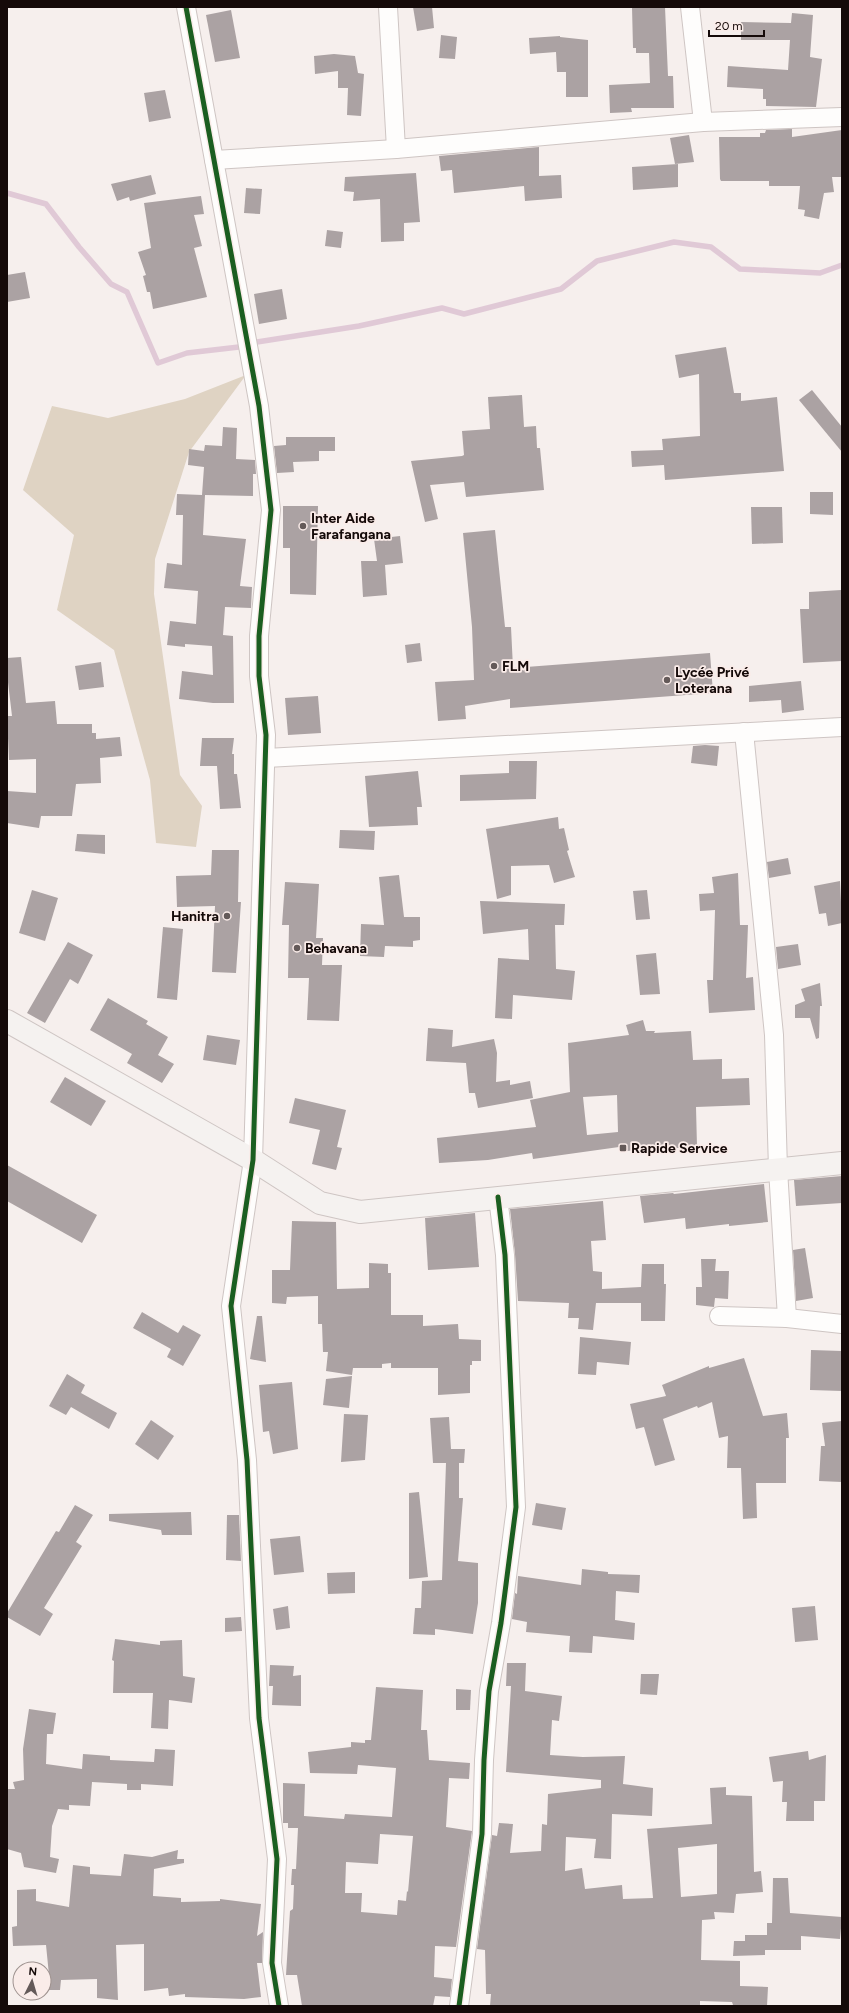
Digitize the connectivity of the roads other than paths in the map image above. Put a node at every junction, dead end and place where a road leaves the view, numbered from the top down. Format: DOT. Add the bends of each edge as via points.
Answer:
graph roads {
  1 [pos="186,7"];
  2 [pos="388,7"];
  3 [pos="690,7"];
  4 [pos="842,116"];
  5 [pos="703,122"];
  6 [pos="396,150"];
  7 [pos="214,160"];
  8 [pos="842,727"];
  9 [pos="744,732"];
  10 [pos="266,758"];
  11 [pos="7,1021"];
  12 [pos="253,1160"];
  13 [pos="842,1163"];
  14 [pos="778,1168"];
  15 [pos="498,1197"];
  16 [pos="719,1316"];
  17 [pos="788,1318"];
  18 [pos="842,1324"];
  19 [pos="279,2006"];
  20 [pos="459,2006"];
  1 -- 7 [label="street"];
  2 -- 6 [label="street"];
  3 -- 5 [label="street"];
  4 -- 5 [label="street"];
  5 -- 6 [label="street"];
  6 -- 7 [label="street"];
  7 -- 10 [label="street" via="259,406 271,510 259,636 259,676 264,706"];
  8 -- 9 [label="street"];
  9 -- 10 [label="street"];
  9 -- 14 [label="street" via="774,1035"];
  10 -- 12 [label="street"];
  11 -- 12 [label="main road"];
  12 -- 15 [label="main road" via="320,1204 360,1212"];
  12 -- 19 [label="street" via="231,1306 247,1460 259,1718 277,1859 272,1963"];
  13 -- 14 [label="main road"];
  14 -- 15 [label="main road"];
  14 -- 17 [label="street"];
  15 -- 20 [label="street" via="505,1254 516,1507 501,1623 489,1691 482,1834"];
  16 -- 17 [label="street"];
  17 -- 18 [label="street"];
}
